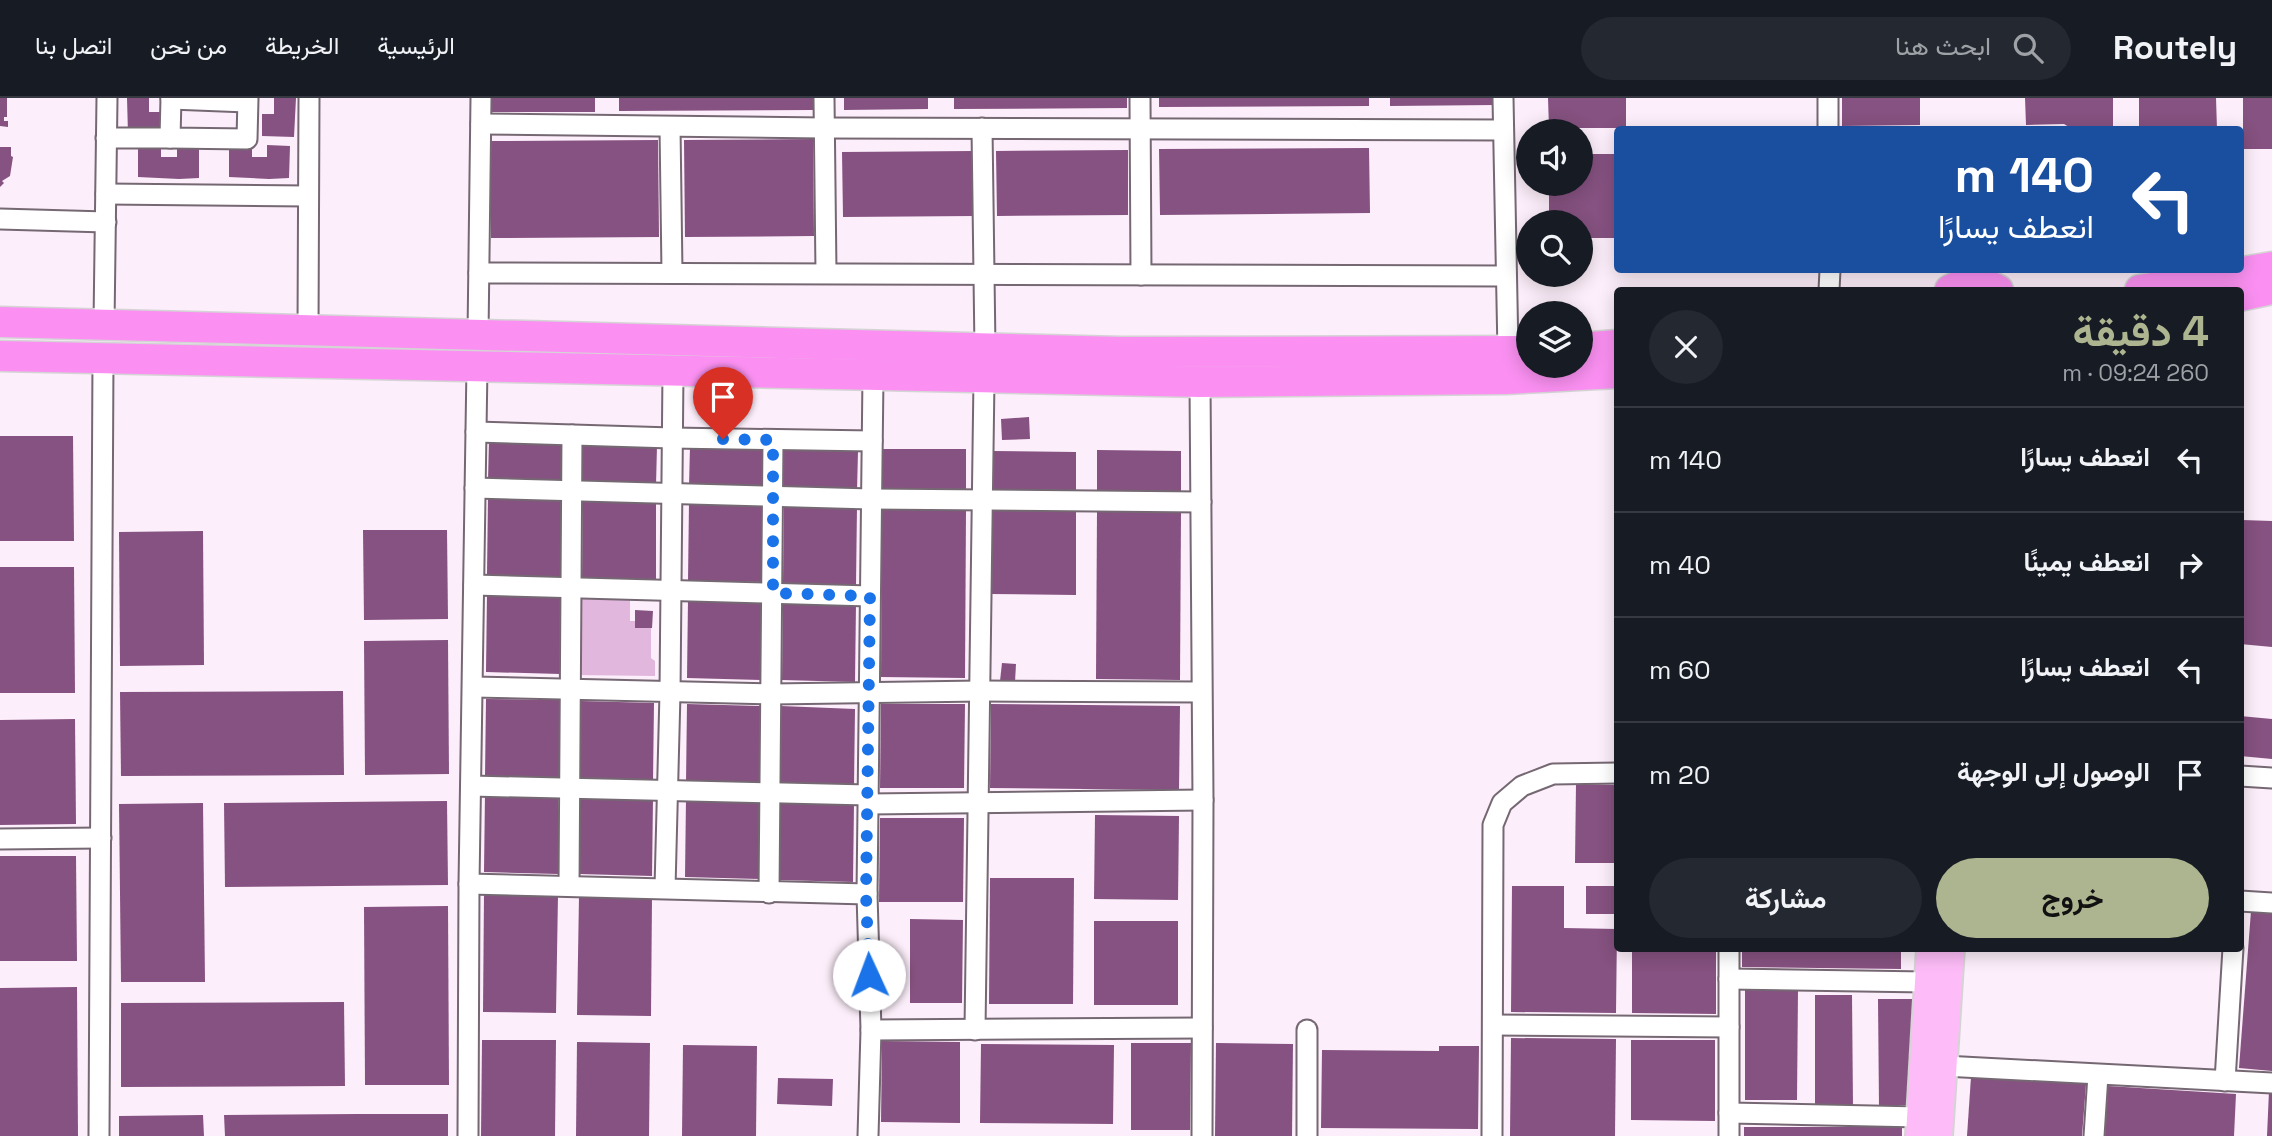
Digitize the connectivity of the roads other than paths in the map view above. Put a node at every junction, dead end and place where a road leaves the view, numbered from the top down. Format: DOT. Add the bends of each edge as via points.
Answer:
graph roads {
  1 [pos="107,98"];
  2 [pos="309,98"];
  3 [pos="481,98"];
  4 [pos="824,98"];
  5 [pos="1140,98"];
  6 [pos="1503,98"];
  7 [pos="1828,98"];
  8 [pos="171,99"];
  9 [pos="248,100"];
  10 [pos="481,124"];
  11 [pos="1828,126"];
  12 [pos="670,127"];
  13 [pos="824,128"];
  14 [pos="982,128"];
  15 [pos="1140,130"];
  16 [pos="1503,130"];
  17 [pos="106,138"];
  18 [pos="170,138"];
  19 [pos="106,194"];
  20 [pos="308,197"];
  21 [pos="0,219"];
  22 [pos="106,222"];
  23 [pos="2272,267"];
  24 [pos="478,272"];
  25 [pos="2244,272"];
  26 [pos="672,273"];
  27 [pos="827,273"];
  28 [pos="2238,273"];
  29 [pos="985,274"];
  30 [pos="1141,275"];
  31 [pos="1506,276"];
  32 [pos="1958,287"];
  33 [pos="1989,287"];
  34 [pos="2157,287"];
  35 [pos="2272,289"];
  36 [pos="2244,295"];
  37 [pos="0,322"];
  38 [pos="104,324"];
  39 [pos="308,330"];
  40 [pos="478,335"];
  41 [pos="1516,338"];
  42 [pos="1614,345"];
  43 [pos="1593,347"];
  44 [pos="985,349"];
  45 [pos="1516,351"];
  46 [pos="0,356"];
  47 [pos="103,358"];
  48 [pos="477,366"];
  49 [pos="673,371"];
  50 [pos="1614,373"];
  51 [pos="873,376"];
  52 [pos="984,379"];
  53 [pos="1200,382"];
  54 [pos="476,432"];
  55 [pos="572,435"];
  56 [pos="672,438"];
  57 [pos="773,440"];
  58 [pos="872,441"];
  59 [pos="475,488"];
  60 [pos="571,491"];
  61 [pos="671,494"];
  62 [pos="773,496"];
  63 [pos="871,499"];
  64 [pos="983,500"];
  65 [pos="1201,502"];
  66 [pos="474,585"];
  67 [pos="570,587"];
  68 [pos="670,590"];
  69 [pos="773,593"];
  70 [pos="870,596"];
  71 [pos="472,687"];
  72 [pos="569,690"];
  73 [pos="981,691"];
  74 [pos="670,692"];
  75 [pos="1201,692"];
  76 [pos="772,694"];
  77 [pos="869,694"];
  78 [pos="1614,773"];
  79 [pos="2244,776"];
  80 [pos="2272,778"];
  81 [pos="471,786"];
  82 [pos="568,789"];
  83 [pos="668,790"];
  84 [pos="769,794"];
  85 [pos="868,799"];
  86 [pos="1203,800"];
  87 [pos="979,804"];
  88 [pos="101,838"];
  89 [pos="0,839"];
  90 [pos="469,884"];
  91 [pos="569,886"];
  92 [pos="665,888"];
  93 [pos="769,893"];
  94 [pos="866,894"];
  95 [pos="2244,901"];
  96 [pos="2272,903"];
  97 [pos="1729,952"];
  98 [pos="1929,952"];
  99 [pos="1952,952"];
  100 [pos="2233,952"];
  101 [pos="1729,979"];
  102 [pos="1926,982"];
  103 [pos="1493,1025"];
  104 [pos="1729,1027"];
  105 [pos="1202,1028"];
  106 [pos="871,1030"];
  107 [pos="975,1030"];
  108 [pos="1307,1030"];
  109 [pos="1944,1066"];
  110 [pos="2098,1075"];
  111 [pos="2225,1081"];
  112 [pos="2272,1083"];
  113 [pos="1729,1113"];
  114 [pos="1919,1126"];
  115 [pos="99,1136"];
  116 [pos="468,1136"];
  117 [pos="868,1136"];
  118 [pos="1202,1136"];
  119 [pos="1307,1136"];
  120 [pos="1492,1136"];
  121 [pos="1729,1136"];
  122 [pos="1940,1136"];
  123 [pos="2094,1136"];
  1 -- 17 [label="street"];
  2 -- 20 [label="street"];
  3 -- 10 [label="street"];
  4 -- 13 [label="street"];
  5 -- 15 [label="street"];
  6 -- 16 [label="street"];
  7 -- 11 [label="street"];
  8 -- 9 [label="street"];
  8 -- 18 [label="street"];
  9 -- 18 [label="street" via="247,139"];
  10 -- 12 [label="street"];
  10 -- 24 [label="street"];
  12 -- 13 [label="street"];
  12 -- 26 [label="street"];
  13 -- 14 [label="street"];
  13 -- 27 [label="street"];
  14 -- 15 [label="street"];
  14 -- 29 [label="street"];
  15 -- 16 [label="street"];
  15 -- 30 [label="street"];
  16 -- 31 [label="street"];
  17 -- 18 [label="street"];
  17 -- 19 [label="street"];
  19 -- 20 [label="street"];
  19 -- 22 [label="street"];
  20 -- 39 [label="street"];
  21 -- 22 [label="street"];
  22 -- 38 [label="street"];
  23 -- 25 [label="highway"];
  24 -- 26 [label="street"];
  24 -- 40 [label="street"];
  26 -- 27 [label="street"];
  27 -- 29 [label="street"];
  28 -- 34 [label="highway"];
  29 -- 30 [label="street"];
  29 -- 44 [label="street"];
  30 -- 31 [label="street"];
  31 -- 41 [label="street"];
  32 -- 33 [label="highway" via="1978,283"];
  35 -- 36 [label="highway"];
  37 -- 38 [label="highway"];
  38 -- 39 [label="highway"];
  39 -- 40 [label="highway"];
  40 -- 44 [label="highway"];
  42 -- 43 [label="highway"];
  44 -- 45 [label="highway"];
  46 -- 47 [label="highway"];
  47 -- 48 [label="highway"];
  47 -- 88 [label="street"];
  48 -- 49 [label="highway"];
  48 -- 54 [label="street"];
  49 -- 51 [label="highway"];
  49 -- 56 [label="street"];
  50 -- 53 [label="highway" via="1506,379"];
  51 -- 52 [label="highway"];
  51 -- 58 [label="street"];
  52 -- 53 [label="highway"];
  52 -- 64 [label="street"];
  53 -- 65 [label="street"];
  54 -- 55 [label="street"];
  54 -- 59 [label="street"];
  55 -- 56 [label="street"];
  55 -- 60 [label="street"];
  56 -- 57 [label="street"];
  56 -- 61 [label="street"];
  57 -- 58 [label="street"];
  57 -- 62 [label="street"];
  58 -- 63 [label="street"];
  59 -- 60 [label="street"];
  59 -- 66 [label="street"];
  60 -- 61 [label="street"];
  60 -- 67 [label="street"];
  61 -- 62 [label="street"];
  61 -- 68 [label="street"];
  62 -- 63 [label="street"];
  62 -- 69 [label="street"];
  63 -- 64 [label="street"];
  63 -- 70 [label="street"];
  64 -- 65 [label="street"];
  64 -- 73 [label="street"];
  65 -- 75 [label="street"];
  66 -- 67 [label="street"];
  66 -- 71 [label="street"];
  67 -- 68 [label="street"];
  67 -- 72 [label="street"];
  68 -- 69 [label="street"];
  68 -- 74 [label="street"];
  69 -- 70 [label="street"];
  69 -- 76 [label="street"];
  70 -- 77 [label="street"];
  71 -- 72 [label="street"];
  71 -- 81 [label="street"];
  72 -- 74 [label="street"];
  72 -- 82 [label="street"];
  73 -- 75 [label="street"];
  73 -- 77 [label="street"];
  73 -- 87 [label="street"];
  74 -- 76 [label="street"];
  74 -- 83 [label="street"];
  75 -- 86 [label="street"];
  76 -- 77 [label="street"];
  76 -- 84 [label="street"];
  77 -- 85 [label="street"];
  78 -- 103 [label="street" via="1553,774 1522,786 1502,803 1493,825"];
  79 -- 80 [label="street"];
  81 -- 82 [label="street"];
  81 -- 90 [label="street"];
  82 -- 83 [label="street"];
  82 -- 91 [label="street"];
  83 -- 84 [label="street"];
  83 -- 92 [label="street"];
  84 -- 85 [label="street"];
  84 -- 93 [label="street"];
  85 -- 87 [label="street"];
  85 -- 94 [label="street"];
  86 -- 87 [label="street"];
  86 -- 105 [label="street"];
  87 -- 107 [label="street"];
  88 -- 89 [label="street"];
  88 -- 115 [label="street"];
  90 -- 91 [label="street"];
  90 -- 116 [label="street"];
  91 -- 92 [label="street"];
  92 -- 93 [label="street"];
  93 -- 94 [label="street"];
  94 -- 106 [label="street"];
  95 -- 96 [label="street"];
  97 -- 101 [label="street"];
  98 -- 102 [label="main road"];
  99 -- 109 [label="main road"];
  100 -- 111 [label="street"];
  101 -- 102 [label="street"];
  101 -- 104 [label="street"];
  102 -- 114 [label="main road"];
  103 -- 104 [label="street"];
  103 -- 120 [label="street"];
  104 -- 113 [label="street"];
  105 -- 107 [label="street"];
  105 -- 118 [label="street"];
  106 -- 107 [label="street"];
  106 -- 117 [label="street"];
  108 -- 119 [label="street"];
  109 -- 110 [label="street"];
  109 -- 122 [label="main road"];
  110 -- 111 [label="street"];
  110 -- 123 [label="street"];
  111 -- 112 [label="street"];
  113 -- 114 [label="street"];
  113 -- 121 [label="street"];
}
